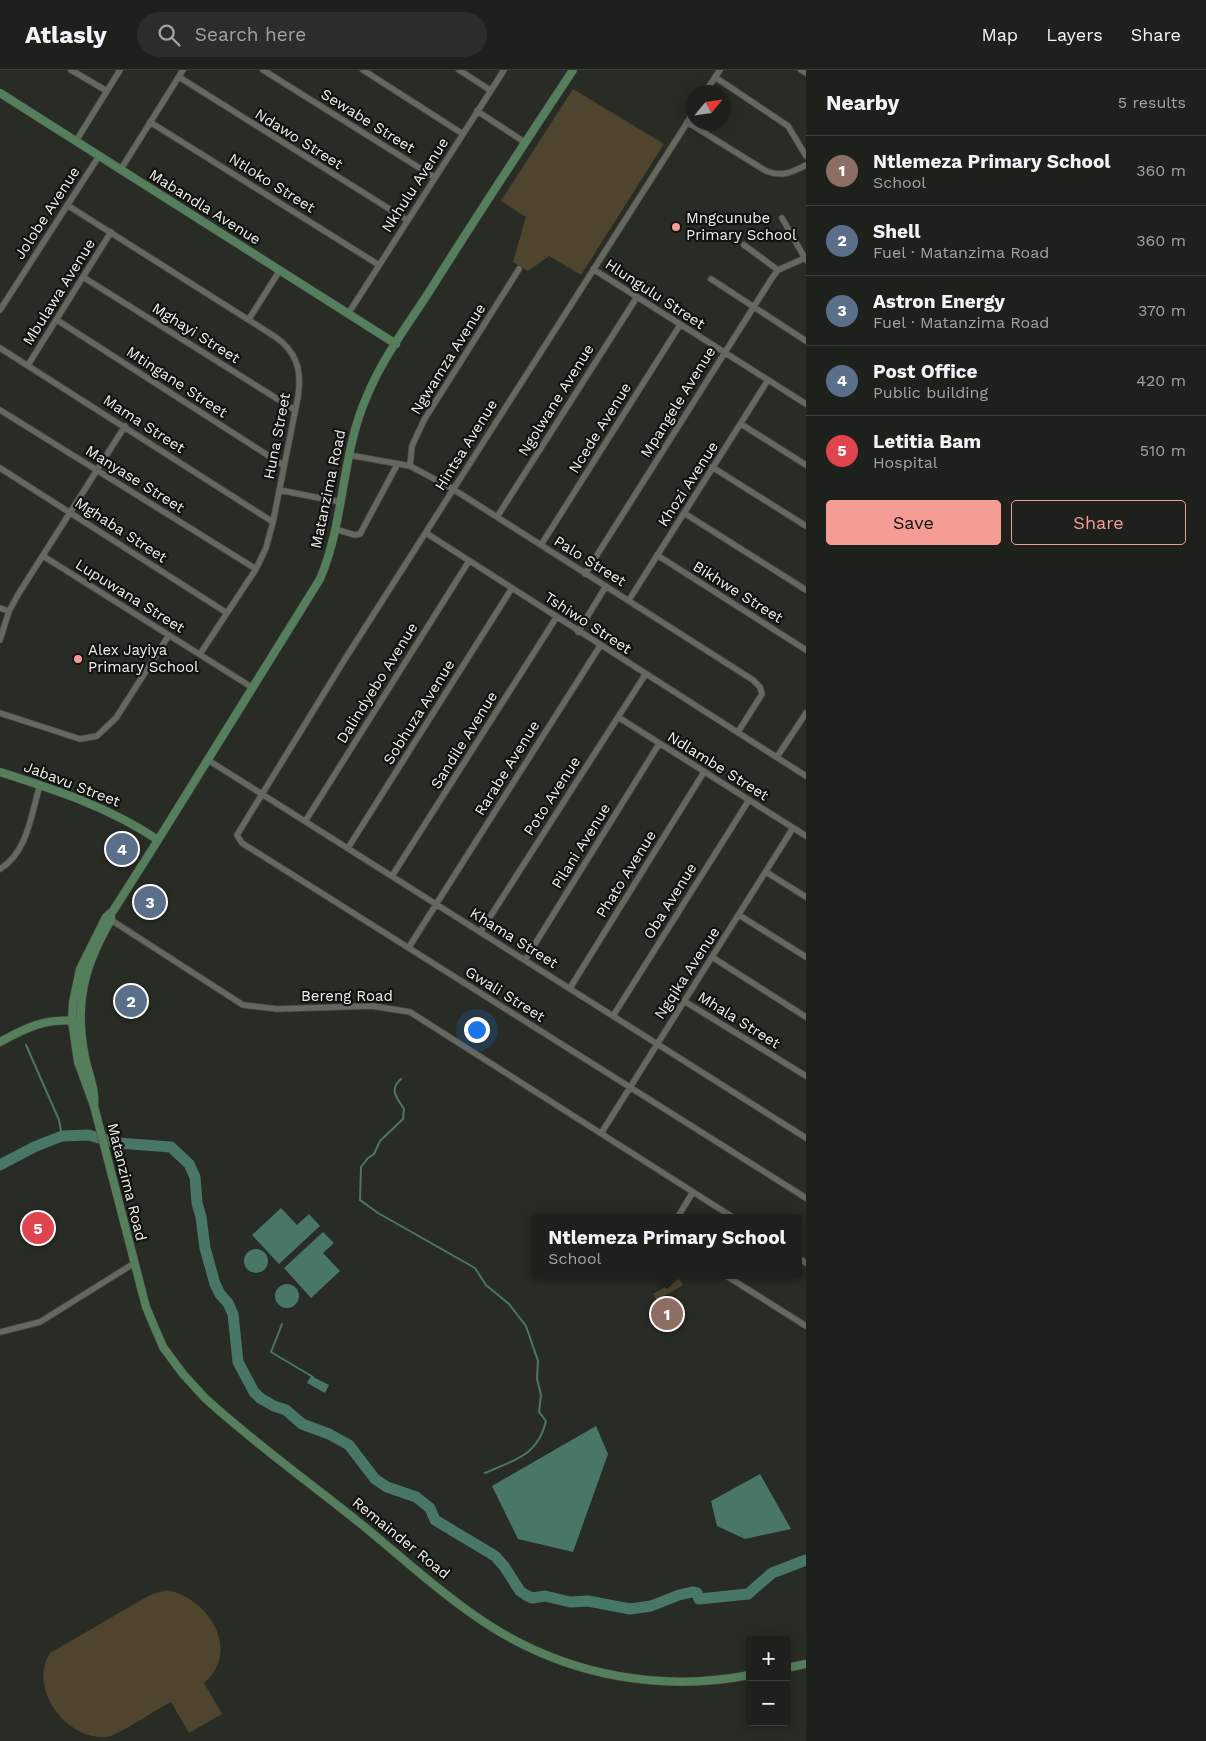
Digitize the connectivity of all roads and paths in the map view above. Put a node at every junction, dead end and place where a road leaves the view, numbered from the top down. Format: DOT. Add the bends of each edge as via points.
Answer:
graph roads {
  1 [pos="71,70"];
  2 [pos="120,70"];
  3 [pos="183,70"];
  4 [pos="263,70"];
  5 [pos="362,70"];
  6 [pos="459,70"];
  7 [pos="504,70"];
  8 [pos="573,70"];
  9 [pos="720,70"];
  10 [pos="801,70"];
  11 [pos="806,73"];
  12 [pos="179,77"];
  13 [pos="715,77"];
  14 [pos="710,85"];
  15 [pos="490,90"];
  16 [pos="107,92"];
  17 [pos="0,93"];
  18 [pos="477,111"];
  19 [pos="150,122"];
  20 [pos="686,124"];
  21 [pos="700,130"];
  22 [pos="463,134"];
  23 [pos="76,141"];
  24 [pos="526,143"];
  25 [pos="99,156"];
  26 [pos="806,156"];
  27 [pos="806,165"];
  28 [pos="121,169"];
  29 [pos="434,177"];
  30 [pos="67,205"];
  31 [pos="782,218"];
  32 [pos="407,220"];
  33 [pos="111,232"];
  34 [pos="744,245"];
  35 [pos="806,259"];
  36 [pos="379,265"];
  37 [pos="593,268"];
  38 [pos="519,269"];
  39 [pos="280,270"];
  40 [pos="778,270"];
  41 [pos="83,278"];
  42 [pos="711,279"];
  43 [pos="637,297"];
  44 [pos="753,307"];
  45 [pos="0,310"];
  46 [pos="348,314"];
  47 [pos="249,319"];
  48 [pos="57,320"];
  49 [pos="680,325"];
  50 [pos="806,341"];
  51 [pos="396,344"];
  52 [pos="0,348"];
  53 [pos="724,352"];
  54 [pos="28,365"];
  55 [pos="768,380"];
  56 [pos="806,404"];
  57 [pos="0,410"];
  58 [pos="295,410"];
  59 [pos="741,424"];
  60 [pos="125,426"];
  61 [pos="349,455"];
  62 [pos="397,465"];
  63 [pos="806,465"];
  64 [pos="283,466"];
  65 [pos="410,466"];
  66 [pos="712,467"];
  67 [pos="0,468"];
  68 [pos="97,470"];
  69 [pos="453,489"];
  70 [pos="279,490"];
  71 [pos="340,502"];
  72 [pos="71,512"];
  73 [pos="684,513"];
  74 [pos="497,517"];
  75 [pos="274,522"];
  76 [pos="806,526"];
  77 [pos="335,529"];
  78 [pos="426,533"];
  79 [pos="541,545"];
  80 [pos="657,555"];
  81 [pos="44,556"];
  82 [pos="469,561"];
  83 [pos="256,569"];
  84 [pos="585,574"];
  85 [pos="606,586"];
  86 [pos="512,588"];
  87 [pos="806,590"];
  88 [pos="629,600"];
  89 [pos="0,608"];
  90 [pos="9,611"];
  91 [pos="227,613"];
  92 [pos="556,618"];
  93 [pos="578,632"];
  94 [pos="170,635"];
  95 [pos="0,640"];
  96 [pos="600,646"];
  97 [pos="806,650"];
  98 [pos="200,654"];
  99 [pos="645,675"];
  100 [pos="253,688"];
  101 [pos="0,713"];
  102 [pos="805,716"];
  103 [pos="618,717"];
  104 [pos="738,732"];
  105 [pos="659,744"];
  106 [pos="777,757"];
  107 [pos="208,760"];
  108 [pos="0,772"];
  109 [pos="704,772"];
  110 [pos="806,776"];
  111 [pos="40,785"];
  112 [pos="261,792"];
  113 [pos="749,800"];
  114 [pos="306,820"];
  115 [pos="793,828"];
  116 [pos="806,836"];
  117 [pos="158,840"];
  118 [pos="348,848"];
  119 [pos="0,869"];
  120 [pos="766,872"];
  121 [pos="392,876"];
  122 [pos="806,897"];
  123 [pos="436,904"];
  124 [pos="739,916"];
  125 [pos="109,917"];
  126 [pos="481,931"];
  127 [pos="409,947"];
  128 [pos="806,957"];
  129 [pos="712,958"];
  130 [pos="525,960"];
  131 [pos="570,988"];
  132 [pos="684,1001"];
  133 [pos="614,1016"];
  134 [pos="806,1017"];
  135 [pos="75,1021"];
  136 [pos="0,1042"];
  137 [pos="657,1044"];
  138 [pos="806,1076"];
  139 [pos="630,1087"];
  140 [pos="602,1132"];
  141 [pos="806,1138"];
  142 [pos="693,1192"];
  143 [pos="806,1198"];
  144 [pos="679,1214"];
  145 [pos="728,1214"];
  146 [pos="133,1264"];
  147 [pos="731,1279"];
  148 [pos="806,1326"];
  149 [pos="0,1332"];
  150 [pos="806,1664"];
  151 [pos="791,1667"];
  152 [pos="746,1676"];
  1 -- 16 [label="street"];
  2 -- 16 [label="street"];
  3 -- 12 [label="street"];
  4 -- 29 [label="street, Sewabe Street"];
  5 -- 22 [label="street"];
  6 -- 15 [label="street"];
  7 -- 15 [label="street, Nkhulu Avenue"];
  8 -- 24 [label="street, Matanzima Road"];
  9 -- 13 [label="street"];
  10 -- 11 [label="street"];
  12 -- 19 [label="street"];
  12 -- 32 [label="street, Ndawo Street"];
  13 -- 14 [label="street"];
  13 -- 26 [label="street" via="788,126"];
  15 -- 18 [label="street, Nkhulu Avenue"];
  16 -- 23 [label="street"];
  17 -- 23 [label="street, Mabandla Avenue"];
  18 -- 22 [label="street, Nkhulu Avenue"];
  18 -- 24 [label="street"];
  19 -- 28 [label="street"];
  19 -- 36 [label="street, Ntloko Street"];
  20 -- 37 [label="street, Hintsa Avenue"];
  21 -- 27 [label="street" via="766,171 778,175"];
  22 -- 29 [label="street, Nkhulu Avenue"];
  23 -- 25 [label="street, Mabandla Avenue"];
  24 -- 51 [label="street, Matanzima Road" via="490,194"];
  25 -- 28 [label="street, Mabandla Avenue"];
  25 -- 30 [label="street, Jolobe Avenue"];
  28 -- 39 [label="street, Mabandla Avenue"];
  29 -- 32 [label="street, Nkhulu Avenue"];
  30 -- 33 [label="street, Huna Street"];
  30 -- 45 [label="street, Jolobe Avenue"];
  31 -- 35 [label="street"];
  32 -- 36 [label="street, Nkhulu Avenue"];
  33 -- 41 [label="street, Mbulawa Avenue"];
  33 -- 47 [label="street, Huna Street"];
  34 -- 40 [label="street"];
  35 -- 40 [label="street"];
  36 -- 46 [label="street, Nkhulu Avenue"];
  37 -- 43 [label="street, Hlungulu Street"];
  37 -- 69 [label="street, Hintsa Avenue"];
  38 -- 65 [label="street, Ngwamza Avenue" via="424,420 412,446"];
  39 -- 46 [label="street, Mabandla Avenue"];
  39 -- 47 [label="street"];
  40 -- 44 [label="street, Mpangele Avenue"];
  41 -- 48 [label="street, Mbulawa Avenue"];
  41 -- 58 [label="street, Mghayi Street"];
  42 -- 44 [label="street"];
  43 -- 49 [label="street, Hlungulu Street"];
  43 -- 74 [label="street, Ngolwane Avenue"];
  44 -- 50 [label="street"];
  44 -- 53 [label="street, Mpangele Avenue"];
  46 -- 51 [label="street, Mabandla Avenue"];
  47 -- 58 [label="street, Huna Street" via="285,343 294,355 300,380"];
  48 -- 54 [label="street, Mbulawa Avenue"];
  48 -- 64 [label="street, Mtingane Street"];
  49 -- 53 [label="street, Hlungulu Street"];
  49 -- 79 [label="street, Ncede Avenue"];
  51 -- 61 [label="street, Matanzima Road" via="364,402"];
  52 -- 54 [label="street, Mama Street"];
  53 -- 55 [label="street, Hlungulu Street"];
  53 -- 84 [label="street, Mpangele Avenue"];
  54 -- 60 [label="street, Mama Street"];
  55 -- 56 [label="street, Hlungulu Street"];
  55 -- 59 [label="street, Khozi Avenue"];
  57 -- 68 [label="street, Manyase Street"];
  58 -- 64 [label="street, Huna Street"];
  59 -- 63 [label="street"];
  59 -- 66 [label="street, Khozi Avenue"];
  60 -- 68 [label="street"];
  60 -- 75 [label="street, Mama Street"];
  61 -- 62 [label="street, Palo Street"];
  61 -- 71 [label="street, Matanzima Road"];
  62 -- 65 [label="street, Palo Street"];
  62 -- 77 [label="street" via="360,534"];
  64 -- 70 [label="street, Huna Street"];
  65 -- 69 [label="street, Palo Street"];
  66 -- 73 [label="street, Khozi Avenue"];
  66 -- 76 [label="street"];
  67 -- 72 [label="street, Mghaba Street"];
  68 -- 72 [label="street"];
  68 -- 83 [label="street, Manyase Street"];
  69 -- 74 [label="street, Palo Street"];
  69 -- 78 [label="street, Hintsa Avenue"];
  70 -- 71 [label="street"];
  70 -- 75 [label="street, Huna Street"];
  71 -- 77 [label="street, Matanzima Road"];
  72 -- 81 [label="street"];
  72 -- 91 [label="street, Mghaba Street"];
  73 -- 80 [label="street, Khozi Avenue"];
  73 -- 87 [label="street"];
  74 -- 79 [label="street, Palo Street"];
  75 -- 83 [label="street, Huna Street"];
  77 -- 100 [label="street, Matanzima Road" via="320,579"];
  78 -- 82 [label="street, Tshiwo Street"];
  78 -- 112 [label="street, Hintsa Avenue"];
  79 -- 84 [label="street, Palo Street"];
  80 -- 88 [label="street, Khozi Avenue"];
  80 -- 97 [label="street, Bikhwe Street"];
  81 -- 90 [label="street"];
  81 -- 94 [label="street, Lupuwana Street"];
  82 -- 86 [label="street, Tshiwo Street"];
  82 -- 114 [label="street, Dalindyebo Avenue"];
  83 -- 91 [label="street, Huna Street"];
  84 -- 85 [label="street, Palo Street"];
  85 -- 88 [label="street, Palo Street"];
  85 -- 93 [label="street"];
  86 -- 92 [label="street, Tshiwo Street"];
  86 -- 118 [label="street, Sobhuza Avenue"];
  88 -- 104 [label="street, Palo Street" via="760,687 761,698"];
  89 -- 90 [label="street"];
  90 -- 95 [label="street"];
  91 -- 98 [label="street, Huna Street"];
  92 -- 93 [label="street, Tshiwo Street"];
  92 -- 121 [label="street, Sandile Avenue"];
  93 -- 96 [label="street, Tshiwo Street"];
  94 -- 98 [label="street, Lupuwana Street"];
  94 -- 101 [label="street" via="116,718 97,736 80,739"];
  96 -- 99 [label="street, Tshiwo Street"];
  96 -- 123 [label="street, Rarabe Avenue"];
  98 -- 100 [label="street, Lupuwana Street"];
  99 -- 103 [label="street, Poto Avenue"];
  99 -- 104 [label="street, Tshiwo Street"];
  100 -- 107 [label="street, Matanzima Road"];
  102 -- 106 [label="street"];
  103 -- 105 [label="street, Ndlambe Street"];
  103 -- 126 [label="street, Poto Avenue"];
  104 -- 106 [label="street, Tshiwo Street"];
  105 -- 109 [label="street, Ndlambe Street"];
  105 -- 130 [label="street, Pilani Avenue"];
  106 -- 110 [label="street, Tshiwo Street"];
  107 -- 112 [label="street, Khama Street"];
  107 -- 117 [label="street, Matanzima Road"];
  108 -- 111 [label="street, Jabavu Street"];
  109 -- 113 [label="street, Ndlambe Street"];
  109 -- 131 [label="street, Phato Avenue"];
  111 -- 117 [label="street, Jabavu Street" via="109,810"];
  111 -- 119 [label="street" via="22,847 13,861"];
  112 -- 114 [label="street, Khama Street"];
  112 -- 127 [label="street, Gwali Street" via="237,832 239,840"];
  113 -- 115 [label="street, Ndlambe Street"];
  113 -- 133 [label="street, Oba Avenue"];
  114 -- 118 [label="street, Khama Street"];
  115 -- 116 [label="street, Ndlambe Street"];
  115 -- 120 [label="street, Ngqika Avenue"];
  117 -- 125 [label="street, Matanzima Road"];
  118 -- 121 [label="street, Khama Street"];
  120 -- 122 [label="street"];
  120 -- 124 [label="street, Ngqika Avenue"];
  121 -- 123 [label="street, Khama Street"];
  123 -- 126 [label="street, Khama Street"];
  123 -- 127 [label="street, Rarabe Avenue"];
  124 -- 128 [label="street"];
  124 -- 129 [label="street, Ngqika Avenue"];
  125 -- 135 [label="street, Matanzima Road" via="86,954 78,974"];
  125 -- 140 [label="street, Bereng Road" via="243,1005 277,1009 372,1006 410,1012"];
  126 -- 130 [label="street, Khama Street"];
  127 -- 139 [label="street, Gwali Street"];
  129 -- 132 [label="street, Ngqika Avenue"];
  129 -- 134 [label="street"];
  130 -- 131 [label="street, Khama Street"];
  131 -- 133 [label="street, Khama Street"];
  132 -- 137 [label="street, Ngqika Avenue"];
  132 -- 138 [label="street, Mhala Street"];
  133 -- 137 [label="street, Khama Street"];
  135 -- 136 [label="street" via="42,1022"];
  135 -- 146 [label="street, Matanzima Road" via="78,1062 94,1106"];
  137 -- 139 [label="street, Ngqika Avenue"];
  137 -- 141 [label="street, Khama Street"];
  139 -- 140 [label="street, Ngqika Avenue"];
  139 -- 143 [label="street, Gwali Street"];
  140 -- 142 [label="street, Bereng Road"];
  142 -- 144 [label="street"];
  142 -- 145 [label="street, Bereng Road"];
  146 -- 149 [label="street" via="40,1322"];
  146 -- 152 [label="street, Remainder Road" via="160,1340 183,1374 205,1398 494,1628 549,1657 593,1672 626,1678 689,1682"];
  147 -- 148 [label="street"];
  150 -- 151 [label="street"];
}
